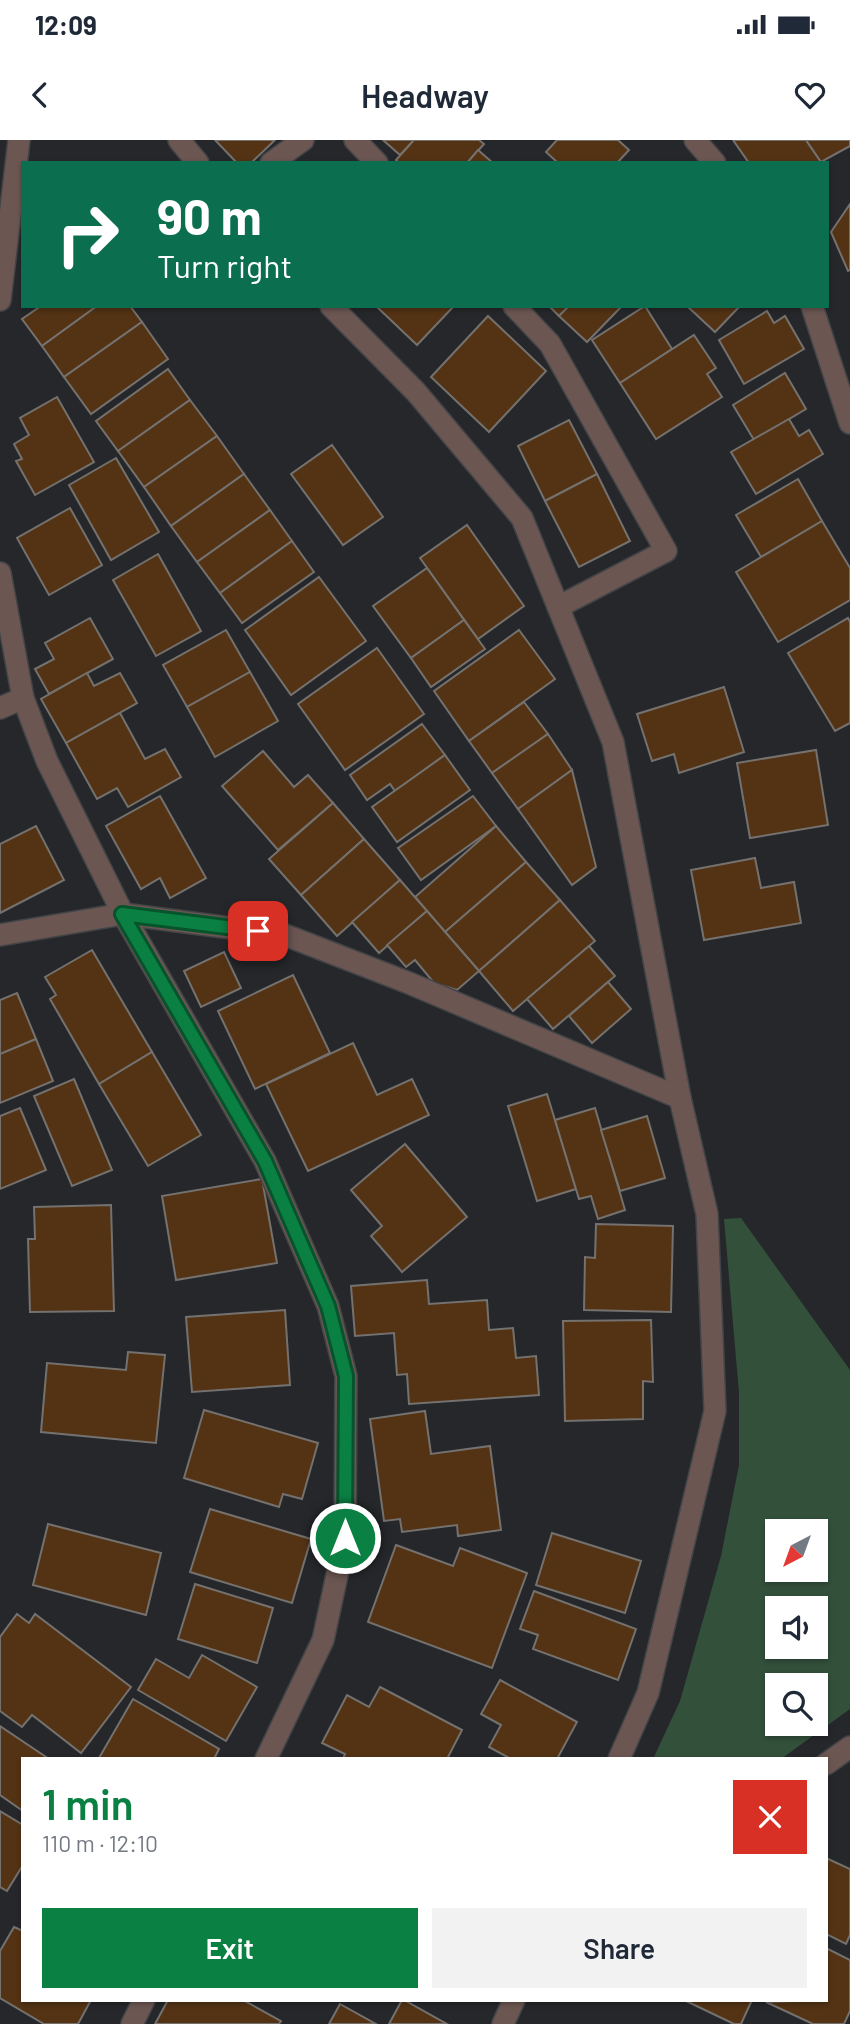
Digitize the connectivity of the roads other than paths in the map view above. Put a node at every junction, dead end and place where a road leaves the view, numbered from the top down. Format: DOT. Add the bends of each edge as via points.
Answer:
graph roads {
  1 [pos="19,140"];
  2 [pos="179,140"];
  3 [pos="303,140"];
  4 [pos="355,140"];
  5 [pos="695,140"];
  6 [pos="196,161"];
  7 [pos="274,161"];
  8 [pos="375,161"];
  9 [pos="713,161"];
  10 [pos="3,253"];
  11 [pos="0,300"];
  12 [pos="333,308"];
  13 [pos="516,308"];
  14 [pos="814,308"];
  15 [pos="845,391"];
  16 [pos="850,423"];
  17 [pos="0,573"];
  18 [pos="558,607"];
  19 [pos="23,698"];
  20 [pos="0,708"];
  21 [pos="122,914"];
  22 [pos="0,935"];
  23 [pos="680,1098"];
  24 [pos="850,1746"];
  25 [pos="267,1757"];
  26 [pos="620,1757"];
  27 [pos="828,1762"];
  28 [pos="143,2002"];
  29 [pos="132,2024"];
  1 -- 10 [label="street"];
  2 -- 6 [label="street"];
  3 -- 7 [label="street"];
  4 -- 8 [label="street"];
  5 -- 9 [label="street"];
  10 -- 11 [label="street"];
  12 -- 18 [label="street" via="416,392 522,518"];
  13 -- 18 [label="street" via="550,344 666,551"];
  14 -- 15 [label="street"];
  15 -- 16 [label="street"];
  17 -- 19 [label="street"];
  18 -- 23 [label="street" via="613,742"];
  19 -- 20 [label="street"];
  19 -- 21 [label="street" via="47,761"];
  21 -- 22 [label="street"];
  21 -- 23 [label="street" via="285,935"];
  21 -- 25 [label="street" via="265,1161 328,1306 346,1376 345,1538 323,1640"];
  23 -- 26 [label="street" via="707,1214 715,1411 648,1693"];
  24 -- 27 [label="street"];
  28 -- 29 [label="street"];
}
